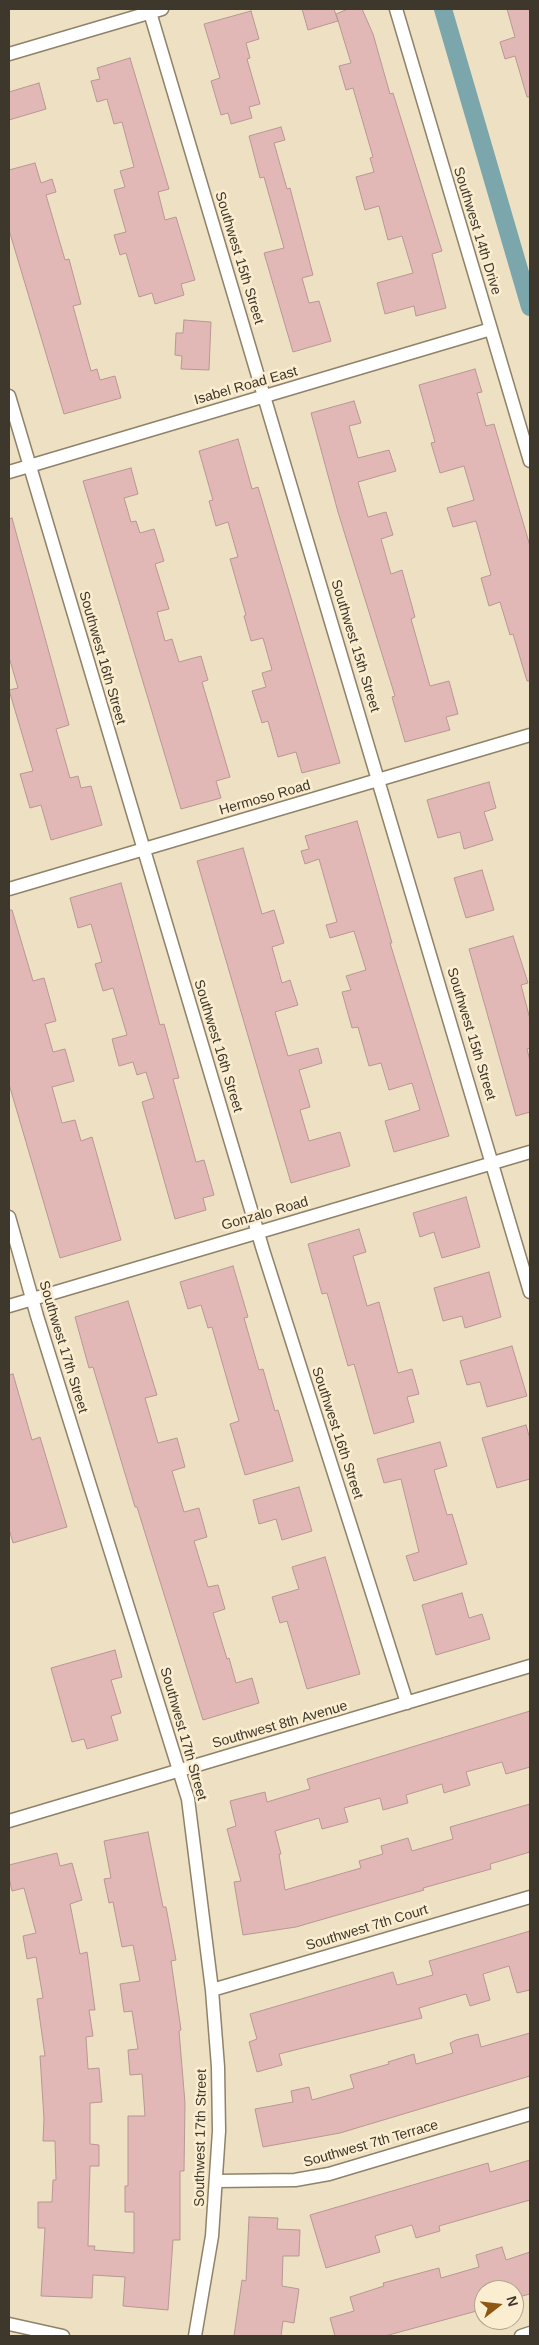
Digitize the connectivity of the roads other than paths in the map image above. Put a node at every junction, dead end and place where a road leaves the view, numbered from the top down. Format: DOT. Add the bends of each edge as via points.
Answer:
graph roads {
  1 [pos="396,9"];
  2 [pos="154,10"];
  3 [pos="9,54"];
  4 [pos="491,329"];
  5 [pos="9,396"];
  6 [pos="265,396"];
  7 [pos="530,461"];
  8 [pos="30,466"];
  9 [pos="9,472"];
  10 [pos="530,735"];
  11 [pos="379,780"];
  12 [pos="143,849"];
  13 [pos="9,889"];
  14 [pos="530,1152"];
  15 [pos="494,1164"];
  16 [pos="9,1217"];
  17 [pos="258,1232"];
  18 [pos="530,1292"];
  19 [pos="33,1299"];
  20 [pos="9,1306"];
  21 [pos="530,1666"];
  22 [pos="407,1703"];
  23 [pos="180,1769"];
  24 [pos="9,1821"];
  25 [pos="530,1897"];
  26 [pos="212,1990"];
  27 [pos="530,2114"];
  28 [pos="217,2181"];
  29 [pos="9,2324"];
  30 [pos="530,2333"];
  31 [pos="63,2336"];
  32 [pos="195,2336"];
  33 [pos="520,2336"];
  1 -- 4 [label="street, Southwest 14th Drive"];
  2 -- 3 [label="street"];
  2 -- 6 [label="street, Southwest 15th Street"];
  4 -- 6 [label="street, Isabel Road East"];
  4 -- 7 [label="street, Southwest 14th Drive"];
  5 -- 8 [label="street, Southwest 16th Street"];
  6 -- 8 [label="street, Isabel Road East"];
  6 -- 11 [label="street, Southwest 15th Street"];
  8 -- 9 [label="street, Isabel Road East"];
  8 -- 12 [label="street, Southwest 16th Street"];
  10 -- 11 [label="street, Hermoso Road"];
  11 -- 12 [label="street, Hermoso Road"];
  11 -- 15 [label="street, Southwest 15th Street"];
  12 -- 13 [label="street, Hermoso Road"];
  12 -- 17 [label="street, Southwest 16th Street"];
  14 -- 15 [label="street, Gonzalo Road"];
  15 -- 17 [label="street, Gonzalo Road"];
  15 -- 18 [label="street, Southwest 15th Street" via="495,1180"];
  16 -- 19 [label="street, Southwest 17th Street"];
  17 -- 19 [label="street, Gonzalo Road"];
  17 -- 22 [label="street, Southwest 16th Street"];
  19 -- 20 [label="street, Gonzalo Road"];
  19 -- 23 [label="street, Southwest 17th Street"];
  21 -- 22 [label="street, Southwest 8th Avenue"];
  22 -- 23 [label="street, Southwest 8th Avenue"];
  23 -- 24 [label="street, Southwest 8th Avenue"];
  23 -- 26 [label="street, Southwest 17th Street" via="188,1799"];
  25 -- 26 [label="street, Southwest 7th Court"];
  26 -- 28 [label="street, Southwest 17th Street" via="218,2067"];
  27 -- 28 [label="street, Southwest 7th Terrace" via="329,2174 295,2180"];
  28 -- 32 [label="street, Southwest 17th Street" via="211,2245"];
  29 -- 31 [label="street"];
  30 -- 33 [label="street"];
}
